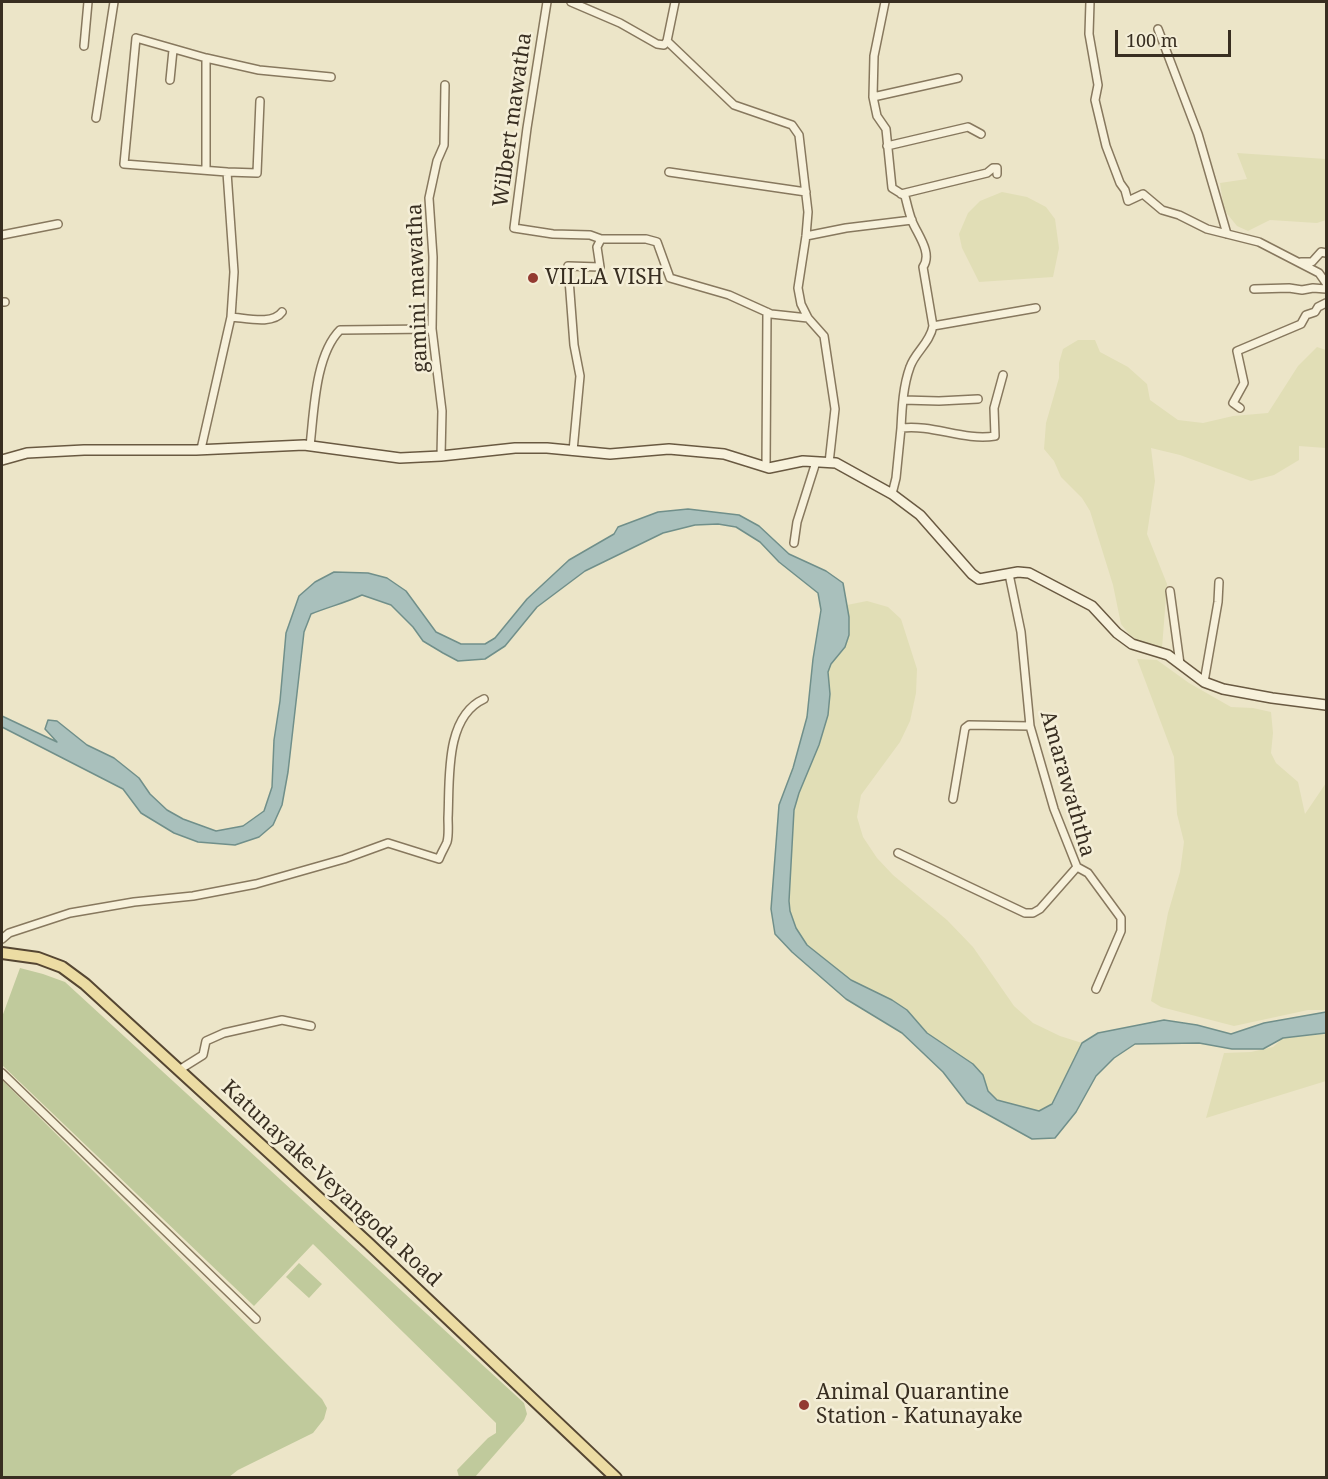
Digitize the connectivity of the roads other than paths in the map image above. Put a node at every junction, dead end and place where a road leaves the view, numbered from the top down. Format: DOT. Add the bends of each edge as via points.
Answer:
graph roads {
  1 [pos="88,2"];
  2 [pos="114,2"];
  3 [pos="547,2"];
  4 [pos="572,2"];
  5 [pos="675,2"];
  6 [pos="885,2"];
  7 [pos="1090,2"];
  8 [pos="1158,29"];
  9 [pos="667,41"];
  10 [pos="84,46"];
  11 [pos="173,50"];
  12 [pos="206,58"];
  13 [pos="331,77"];
  14 [pos="958,78"];
  15 [pos="170,80"];
  16 [pos="445,85"];
  17 [pos="873,97"];
  18 [pos="260,101"];
  19 [pos="96,118"];
  20 [pos="981,134"];
  21 [pos="887,146"];
  22 [pos="206,170"];
  23 [pos="227,172"];
  24 [pos="669,172"];
  25 [pos="998,174"];
  26 [pos="806,192"];
  27 [pos="901,194"];
  28 [pos="912,220"];
  29 [pos="58,224"];
  30 [pos="1227,234"];
  31 [pos="2,235"];
  32 [pos="806,236"];
  33 [pos="601,238"];
  34 [pos="1326,253"];
  35 [pos="1290,259"];
  36 [pos="1326,283"];
  37 [pos="1254,289"];
  38 [pos="1326,289"];
  39 [pos="1326,303"];
  40 [pos="1036,308"];
  41 [pos="282,312"];
  42 [pos="767,312"];
  43 [pos="231,317"];
  44 [pos="808,318"];
  45 [pos="933,326"];
  46 [pos="432,329"];
  47 [pos="1003,375"];
  48 [pos="978,399"];
  49 [pos="903,400"];
  50 [pos="1240,408"];
  51 [pos="901,428"];
  52 [pos="309,446"];
  53 [pos="201,449"];
  54 [pos="573,451"];
  55 [pos="441,456"];
  56 [pos="2,460"];
  57 [pos="816,462"];
  58 [pos="829,463"];
  59 [pos="766,467"];
  60 [pos="892,494"];
  61 [pos="794,543"];
  62 [pos="1009,574"];
  63 [pos="1219,582"];
  64 [pos="1170,591"];
  65 [pos="1180,664"];
  66 [pos="1204,682"];
  67 [pos="484,699"];
  68 [pos="1326,705"];
  69 [pos="1030,726"];
  70 [pos="953,799"];
  71 [pos="898,853"];
  72 [pos="1077,867"];
  73 [pos="2,939"];
  74 [pos="2,953"];
  75 [pos="1096,989"];
  76 [pos="311,1026"];
  77 [pos="179,1070"];
  78 [pos="2,1072"];
  79 [pos="256,1319"];
  80 [pos="616,1478"];
  1 -- 10 [label="street"];
  2 -- 19 [label="street"];
  3 -- 33 [label="street, Wilbert mawatha" via="514,228"];
  4 -- 9 [label="street" via="657,44"];
  5 -- 9 [label="street"];
  6 -- 17 [label="street" via="874,56"];
  7 -- 30 [label="street" via="1089,34 1098,85 1095,100 1128,201 1143,194 1162,210"];
  8 -- 30 [label="street" via="1198,134"];
  9 -- 26 [label="street" via="734,105 792,125 799,135"];
  11 -- 12 [label="street"];
  11 -- 15 [label="street"];
  11 -- 22 [label="street" via="136,38 124,164"];
  12 -- 13 [label="street" via="259,70"];
  12 -- 22 [label="street"];
  14 -- 17 [label="street"];
  16 -- 46 [label="street, gamini mawatha" via="444,145 429,198"];
  17 -- 21 [label="street" via="877,116 886,129"];
  18 -- 23 [label="street" via="257,173"];
  20 -- 21 [label="street" via="968,127"];
  21 -- 27 [label="street" via="892,188"];
  22 -- 23 [label="street"];
  23 -- 43 [label="street" via="234,272"];
  24 -- 26 [label="street"];
  25 -- 27 [label="street" via="997,168 993,168 987,173"];
  26 -- 32 [label="street"];
  27 -- 28 [label="street"];
  28 -- 32 [label="street"];
  28 -- 45 [label="street" via="925,249 927,262 923,267"];
  29 -- 31 [label="street"];
  30 -- 35 [label="street" via="1259,242"];
  32 -- 44 [label="street" via="798,288"];
  33 -- 42 [label="street" via="657,242 670,278 729,295"];
  33 -- 54 [label="street" via="597,247 600,267 568,266 580,376"];
  34 -- 35 [label="street" via="1321,252 1308,263"];
  35 -- 36 [label="street" via="1319,273"];
  37 -- 38 [label="street"];
  39 -- 50 [label="street" via="1306,315 1301,324 1237,351 1244,383 1233,403"];
  40 -- 45 [label="street"];
  41 -- 43 [label="street" via="272,321"];
  42 -- 44 [label="street"];
  42 -- 59 [label="street"];
  43 -- 53 [label="street"];
  44 -- 58 [label="street" via="824,336 835,409"];
  45 -- 49 [label="street" via="932,335 910,366"];
  46 -- 52 [label="street" via="340,330 332,337 320,370"];
  46 -- 55 [label="street, gamini mawatha" via="442,411"];
  47 -- 51 [label="street" via="994,408 995,436 979,438 916,426"];
  48 -- 49 [label="street"];
  49 -- 51 [label="street"];
  51 -- 60 [label="street"];
  52 -- 53 [label="street"];
  52 -- 55 [label="street" via="400,458"];
  53 -- 56 [label="street" via="27,453"];
  54 -- 55 [label="street" via="515,448"];
  54 -- 59 [label="street" via="610,454 669,449 724,454"];
  57 -- 58 [label="street"];
  57 -- 59 [label="street"];
  57 -- 61 [label="street"];
  58 -- 60 [label="street" via="836,463"];
  60 -- 62 [label="street" via="920,516 979,579"];
  62 -- 65 [label="street" via="1029,573 1092,606 1132,644 1168,655"];
  62 -- 69 [label="street, Amarawaththa" via="1021,632"];
  63 -- 66 [label="street"];
  64 -- 65 [label="street"];
  65 -- 66 [label="street"];
  66 -- 68 [label="street" via="1223,689"];
  67 -- 73 [label="street" via="474,703 456,733 450,767 447,841 439,859 388,843 255,884 70,913 9,933"];
  69 -- 70 [label="street" via="965,728"];
  69 -- 72 [label="street, Amarawaththa" via="1054,809"];
  71 -- 72 [label="street, Amarawaththa" via="1025,913 1040,909"];
  72 -- 75 [label="street" via="1088,873 1121,918 1121,930"];
  74 -- 77 [label="main road, Katunayake-Veyangoda Road" via="38,958 62,967"];
  76 -- 77 [label="street" via="282,1020 224,1033 206,1041 203,1055"];
  77 -- 80 [label="main road, Katunayake-Veyangoda Road"];
  78 -- 79 [label="street"];
}
